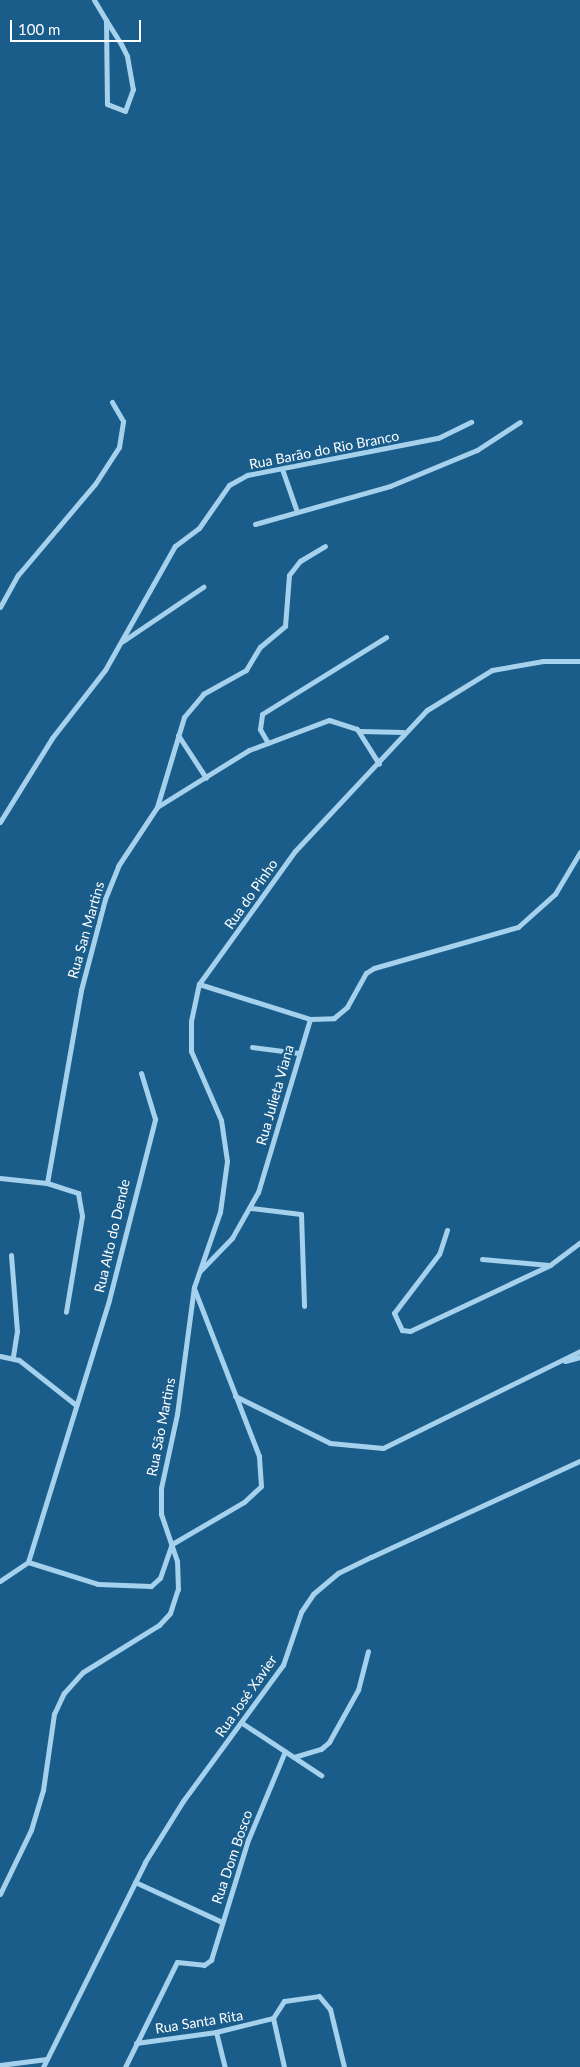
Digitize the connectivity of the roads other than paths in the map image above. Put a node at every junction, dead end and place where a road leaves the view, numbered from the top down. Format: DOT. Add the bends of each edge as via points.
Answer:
graph roads {
  1 [pos="94,0"];
  2 [pos="106,20"];
  3 [pos="112,402"];
  4 [pos="470,422"];
  5 [pos="520,422"];
  6 [pos="282,469"];
  7 [pos="296,508"];
  8 [pos="255,524"];
  9 [pos="325,546"];
  10 [pos="203,587"];
  11 [pos="0,607"];
  12 [pos="386,637"];
  13 [pos="123,641"];
  14 [pos="580,660"];
  15 [pos="360,732"];
  16 [pos="403,732"];
  17 [pos="178,735"];
  18 [pos="268,743"];
  19 [pos="378,764"];
  20 [pos="206,778"];
  21 [pos="157,808"];
  22 [pos="0,822"];
  23 [pos="580,852"];
  24 [pos="199,984"];
  25 [pos="310,1019"];
  26 [pos="252,1047"];
  27 [pos="299,1053"];
  28 [pos="141,1073"];
  29 [pos="0,1178"];
  30 [pos="47,1183"];
  31 [pos="251,1208"];
  32 [pos="447,1230"];
  33 [pos="580,1242"];
  34 [pos="10,1255"];
  35 [pos="482,1259"];
  36 [pos="550,1265"];
  37 [pos="198,1273"];
  38 [pos="194,1287"];
  39 [pos="304,1306"];
  40 [pos="66,1312"];
  41 [pos="580,1351"];
  42 [pos="0,1356"];
  43 [pos="13,1356"];
  44 [pos="580,1357"];
  45 [pos="570,1361"];
  46 [pos="559,1362"];
  47 [pos="580,1362"];
  48 [pos="234,1396"];
  49 [pos="76,1406"];
  50 [pos="580,1460"];
  51 [pos="172,1544"];
  52 [pos="28,1562"];
  53 [pos="0,1581"];
  54 [pos="368,1652"];
  55 [pos="242,1723"];
  56 [pos="285,1751"];
  57 [pos="294,1757"];
  58 [pos="322,1775"];
  59 [pos="135,1882"];
  60 [pos="0,1894"];
  61 [pos="222,1922"];
  62 [pos="200,1964"];
  63 [pos="273,2018"];
  64 [pos="216,2032"];
  65 [pos="136,2043"];
  66 [pos="47,2059"];
  67 [pos="0,2065"];
  68 [pos="43,2067"];
  69 [pos="125,2067"];
  70 [pos="225,2067"];
  71 [pos="284,2067"];
  72 [pos="344,2067"];
  1 -- 2 [label="street"];
  2 -- 2 [label="street" via="107,104 113,110 125,111 132,99 132,76 126,56"];
  3 -- 11 [label="street" via="123,421 119,447 95,484 18,575"];
  4 -- 6 [label="street, Rua Barão do Rio Branco" via="438,438 398,448"];
  5 -- 7 [label="street" via="477,450 390,486"];
  6 -- 7 [label="street"];
  6 -- 13 [label="street, Rua Barão do Rio Branco" via="247,474 224,490 199,528 175,546"];
  7 -- 8 [label="street"];
  9 -- 17 [label="street" via="300,561 289,575 285,626 260,647 246,670 191,706"];
  10 -- 13 [label="street"];
  12 -- 18 [label="street" via="262,714 260,729"];
  13 -- 22 [label="street, Rua Barão do Rio Branco" via="52,738"];
  14 -- 16 [label="street, Rua do Pinho" via="543,661 492,670 441,699"];
  15 -- 16 [label="street"];
  15 -- 18 [label="street, Rua San Martins" via="329,720"];
  15 -- 19 [label="street"];
  16 -- 19 [label="street, Rua do Pinho"];
  17 -- 20 [label="street"];
  17 -- 21 [label="street"];
  18 -- 20 [label="street, Rua San Martins"];
  19 -- 24 [label="street, Rua do Pinho" via="295,851"];
  20 -- 21 [label="street, Rua San Martins"];
  21 -- 30 [label="street, Rua San Martins" via="118,866 105,899 81,990"];
  23 -- 25 [label="street" via="555,894 518,927 374,968 366,973 347,1007 334,1018"];
  24 -- 25 [label="street"];
  24 -- 37 [label="street, Rua do Pinho" via="191,1022 191,1051 221,1120 227,1161 220,1212"];
  25 -- 27 [label="street, Rua Julieta Viana"];
  26 -- 27 [label="street"];
  27 -- 31 [label="street, Rua Julieta Viana"];
  28 -- 49 [label="street, Rua Alto do Dende" via="155,1112 153,1130"];
  29 -- 30 [label="street"];
  30 -- 40 [label="street" via="78,1193 82,1216"];
  31 -- 37 [label="street, Rua Julieta Viana" via="232,1238"];
  31 -- 39 [label="street" via="301,1214"];
  32 -- 36 [label="street" via="439,1254 394,1313 402,1330 410,1331"];
  33 -- 36 [label="street"];
  34 -- 43 [label="street" via="17,1331"];
  35 -- 36 [label="street"];
  37 -- 38 [label="street, Rua do Pinho"];
  38 -- 48 [label="street"];
  38 -- 51 [label="street, Rua São Martins" via="177,1414 160,1495"];
  41 -- 46 [label="street"];
  42 -- 43 [label="street"];
  43 -- 49 [label="street"];
  44 -- 45 [label="street"];
  45 -- 46 [label="street"];
  45 -- 47 [label="street"];
  46 -- 48 [label="street" via="513,1380 395,1443 368,1449 311,1436"];
  48 -- 51 [label="street" via="264,1478 244,1502"];
  49 -- 52 [label="street, Rua Alto do Dende"];
  50 -- 55 [label="street, Rua José Xavier" via="371,1557 325,1583 300,1612 283,1665"];
  51 -- 52 [label="street" via="160,1578 145,1587 98,1584"];
  51 -- 60 [label="street, Rua São Martins" via="179,1575 170,1613 148,1633 83,1672 58,1703 31,1830"];
  52 -- 53 [label="street"];
  54 -- 57 [label="street" via="358,1690 329,1742 321,1749"];
  55 -- 56 [label="street"];
  55 -- 59 [label="street, Rua José Xavier" via="182,1801"];
  56 -- 57 [label="street"];
  56 -- 61 [label="street, Rua Dom Bosco" via="248,1840"];
  57 -- 58 [label="street"];
  59 -- 61 [label="street"];
  59 -- 66 [label="street, Rua José Xavier"];
  61 -- 62 [label="street, Rua Dom Bosco" via="211,1960"];
  62 -- 65 [label="street, Rua Santa Rita" via="177,1962"];
  63 -- 64 [label="street, Rua Santa Rita"];
  63 -- 71 [label="street"];
  63 -- 72 [label="street" via="284,2001 319,1996 330,2009"];
  64 -- 65 [label="street, Rua Santa Rita"];
  64 -- 70 [label="street"];
  65 -- 69 [label="street, Rua Santa Rita"];
  66 -- 67 [label="street"];
  66 -- 68 [label="street, Rua José Xavier"];
}
